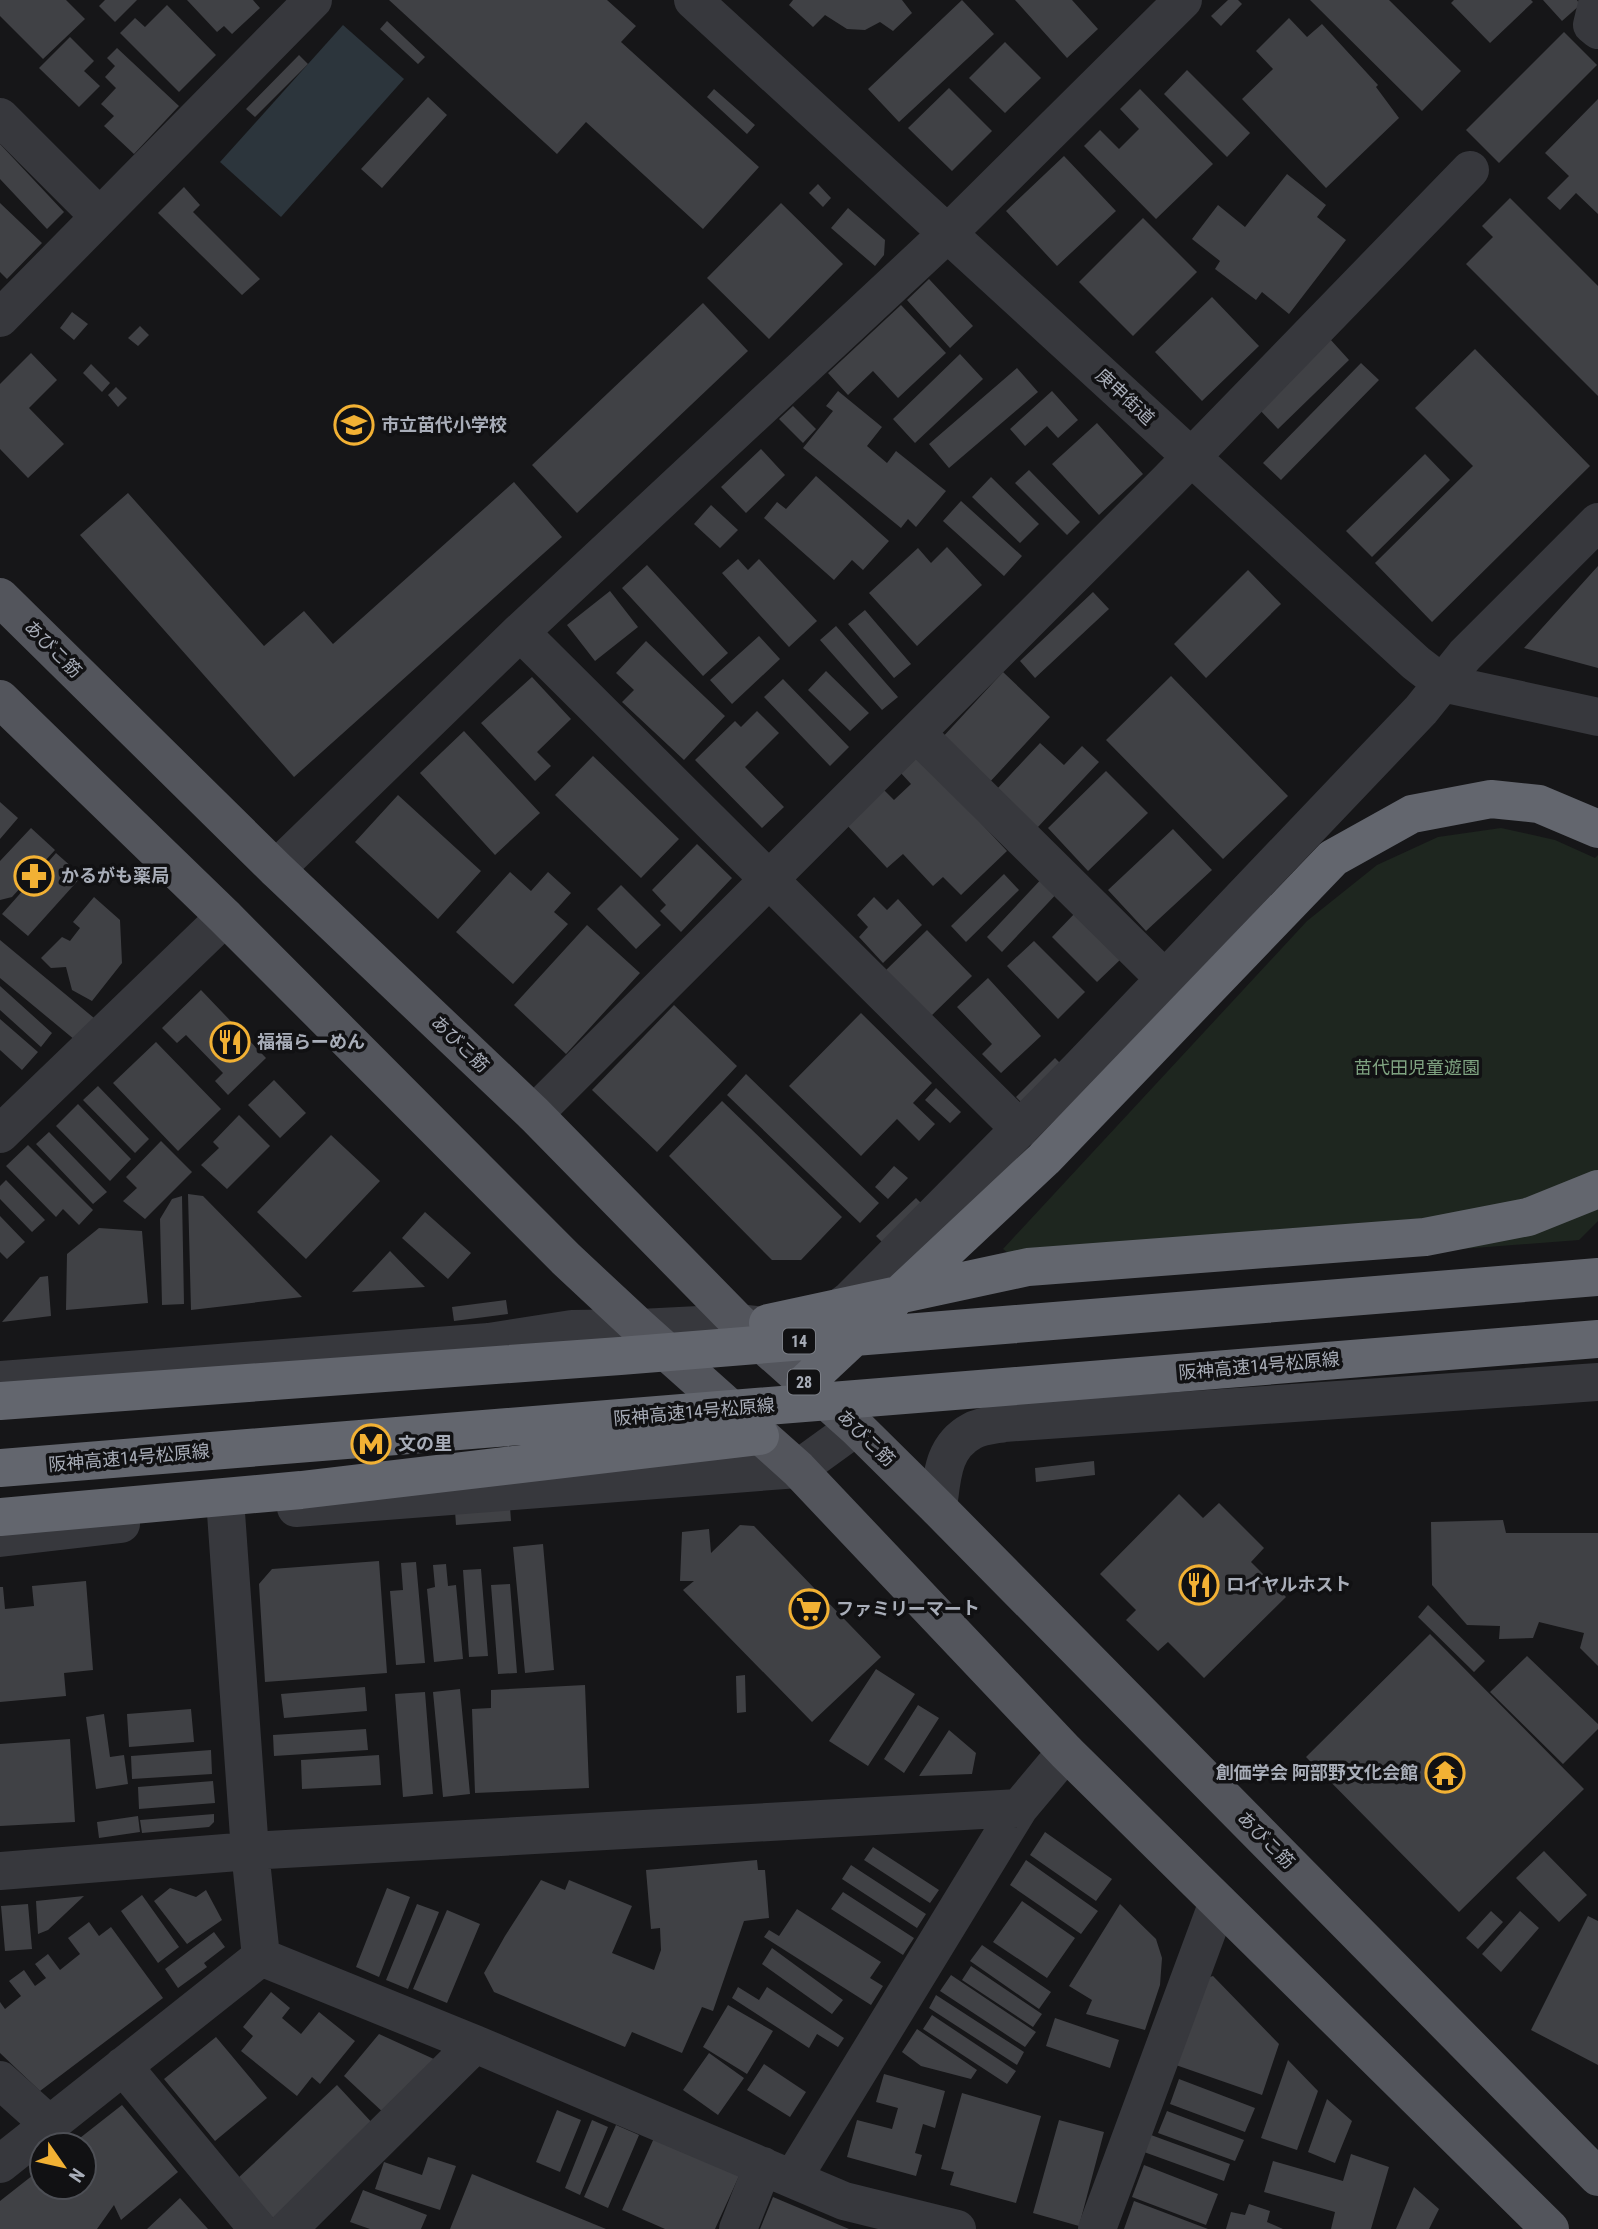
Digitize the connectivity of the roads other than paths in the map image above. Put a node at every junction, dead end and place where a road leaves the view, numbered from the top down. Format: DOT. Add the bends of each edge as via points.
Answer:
graph roads {
  1 [pos="313,0"];
  2 [pos="693,0"];
  3 [pos="1183,0"];
  4 [pos="1598,0"];
  5 [pos="1598,30"];
  6 [pos="0,117"];
  7 [pos="1470,170"];
  8 [pos="99,216"];
  9 [pos="947,234"];
  10 [pos="0,318"];
  11 [pos="1190,456"];
  12 [pos="1598,522"];
  13 [pos="0,597"];
  14 [pos="520,632"];
  15 [pos="1442,684"];
  16 [pos="4,711"];
  17 [pos="1598,717"];
  18 [pos="916,733"];
  19 [pos="1598,829"];
  20 [pos="276,869"];
  21 [pos="770,879"];
  22 [pos="225,917"];
  23 [pos="1165,979"];
  24 [pos="534,1114"];
  25 [pos="1020,1129"];
  26 [pos="0,1134"];
  27 [pos="1598,1189"];
  28 [pos="1598,1278"];
  29 [pos="740,1323"];
  30 [pos="1598,1339"];
  31 [pos="630,1342"];
  32 [pos="0,1380"];
  33 [pos="1598,1382"];
  34 [pos="805,1383"];
  35 [pos="0,1401"];
  36 [pos="856,1427"];
  37 [pos="760,1436"];
  38 [pos="0,1468"];
  39 [pos="798,1469"];
  40 [pos="938,1508"];
  41 [pos="226,1513"];
  42 [pos="0,1517"];
  43 [pos="0,1538"];
  44 [pos="1066,1752"];
  45 [pos="1020,1808"];
  46 [pos="250,1851"];
  47 [pos="0,1871"];
  48 [pos="1219,1902"];
  49 [pos="261,1957"];
  50 [pos="475,2044"];
  51 [pos="123,2066"];
  52 [pos="0,2080"];
  53 [pos="50,2125"];
  54 [pos="0,2164"];
  55 [pos="778,2172"];
  56 [pos="1598,2177"];
  57 [pos="304,2226"];
  58 [pos="258,2229"];
  59 [pos="737,2229"];
  60 [pos="957,2229"];
  61 [pos="1097,2229"];
  62 [pos="1550,2229"];
  1 -- 8 [label="street"];
  2 -- 9 [label="street, 庚申街道"];
  3 -- 9 [label="street"];
  4 -- 5 [label="street" via="1592,25"];
  6 -- 8 [label="street"];
  7 -- 11 [label="street"];
  8 -- 10 [label="street"];
  9 -- 11 [label="street, 庚申街道"];
  9 -- 14 [label="street"];
  11 -- 15 [label="street, 庚申街道"];
  11 -- 18 [label="street"];
  12 -- 15 [label="street" via="1465,655"];
  13 -- 20 [label="main road, あびこ筋 / 28"];
  14 -- 20 [label="street"];
  14 -- 21 [label="street"];
  15 -- 17 [label="street, 庚申街道"];
  15 -- 23 [label="street"];
  16 -- 22 [label="main road"];
  18 -- 21 [label="street"];
  18 -- 23 [label="street"];
  19 -- 34 [label="highway" via="1539,804 1491,799 1412,814 1333,858 1044,1159"];
  20 -- 24 [label="main road, あびこ筋 / 28"];
  21 -- 24 [label="street"];
  21 -- 25 [label="street"];
  22 -- 26 [label="street"];
  22 -- 31 [label="main road" via="566,1259"];
  23 -- 25 [label="street"];
  24 -- 29 [label="main road, あびこ筋 / 28"];
  25 -- 29 [label="street" via="852,1299 819,1324"];
  27 -- 31 [label="highway" via="1528,1217 1425,1237 1028,1267"];
  28 -- 31 [label="highway, 14"];
  29 -- 31 [label="street"];
  29 -- 34 [label="main road, あびこ筋 / 28"];
  30 -- 38 [label="highway, 阪神高速14号松原線"];
  31 -- 32 [label="street" via="572,1329 475,1343"];
  31 -- 35 [label="highway, 14"];
  31 -- 37 [label="main road"];
  33 -- 40 [label="street" via="1004,1423 972,1431 955,1444 944,1461"];
  34 -- 36 [label="main road, あびこ筋 / 28"];
  36 -- 39 [label="street"];
  36 -- 40 [label="main road, あびこ筋 / 28"];
  37 -- 39 [label="main road"];
  37 -- 42 [label="highway" via="301,1490"];
  39 -- 41 [label="street"];
  39 -- 44 [label="main road"];
  40 -- 56 [label="main road, あびこ筋 / 28"];
  41 -- 43 [label="street"];
  41 -- 46 [label="street"];
  44 -- 45 [label="street"];
  44 -- 48 [label="main road"];
  45 -- 46 [label="street"];
  45 -- 55 [label="street"];
  46 -- 47 [label="street"];
  46 -- 49 [label="street"];
  48 -- 61 [label="street"];
  48 -- 62 [label="main road"];
  49 -- 50 [label="street"];
  49 -- 51 [label="street"];
  50 -- 55 [label="street"];
  50 -- 57 [label="street"];
  51 -- 53 [label="street"];
  51 -- 58 [label="street"];
  52 -- 53 [label="street"];
  53 -- 54 [label="street"];
  55 -- 59 [label="street"];
  55 -- 60 [label="street" via="844,2201"];
}
